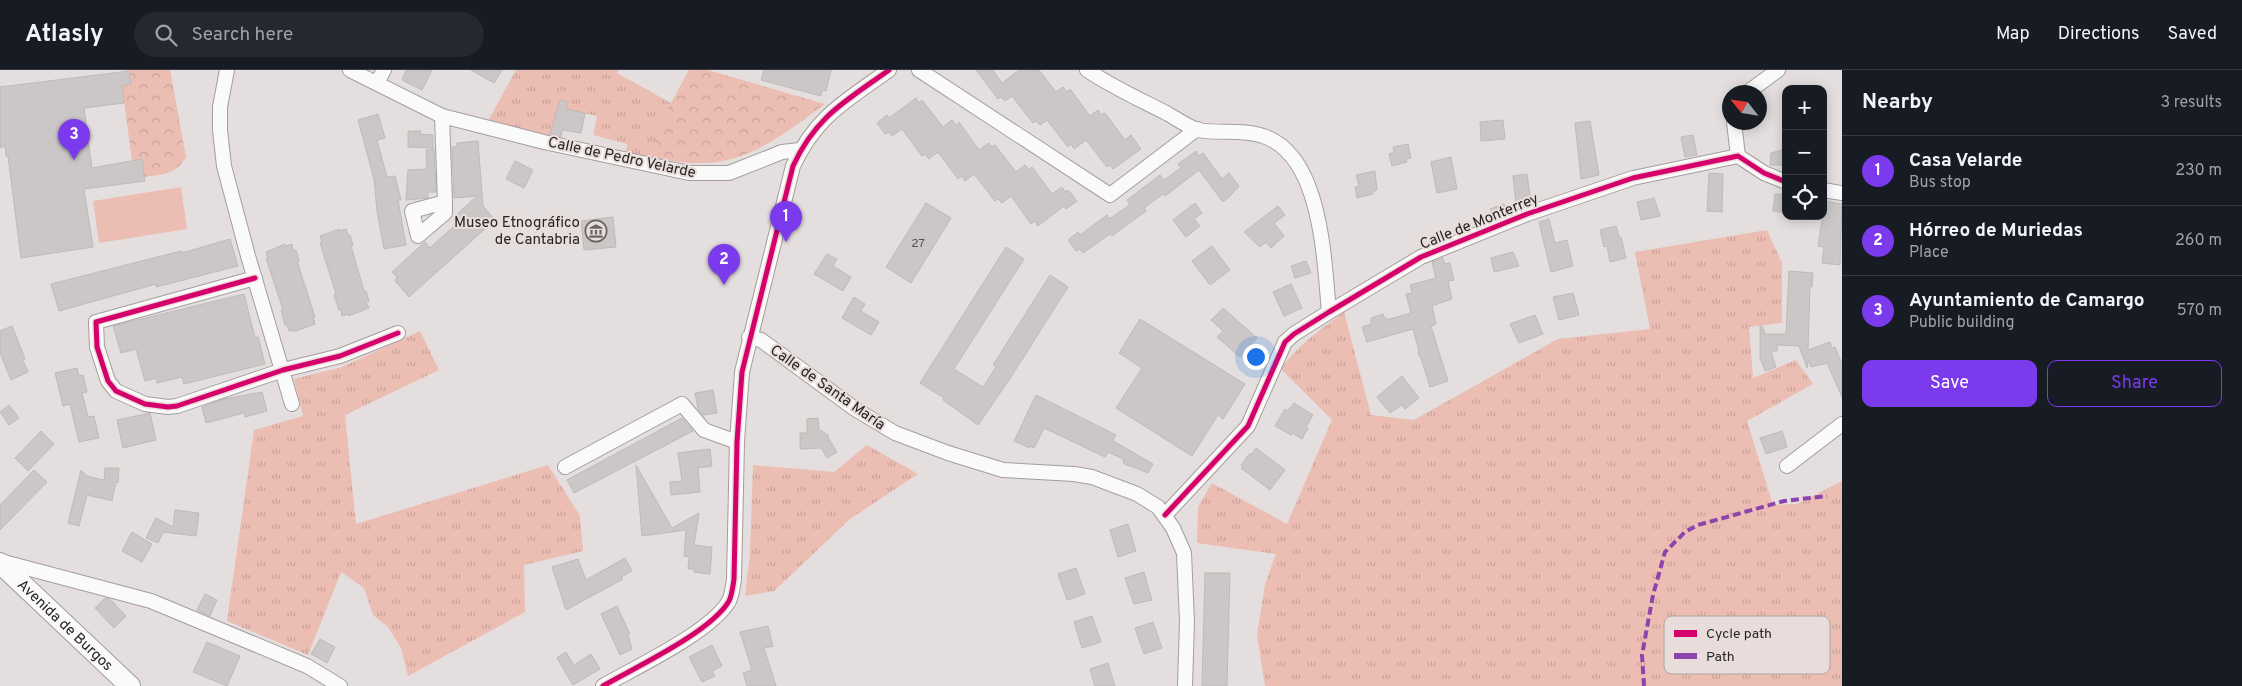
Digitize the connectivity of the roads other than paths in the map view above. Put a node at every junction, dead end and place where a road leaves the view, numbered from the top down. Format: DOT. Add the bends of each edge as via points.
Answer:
graph roads {
  1 [pos="226,70"];
  2 [pos="350,70"];
  3 [pos="384,70"];
  4 [pos="889,70"];
  5 [pos="919,70"];
  6 [pos="1087,70"];
  7 [pos="1778,70"];
  8 [pos="378,83"];
  9 [pos="1758,85"];
  10 [pos="442,116"];
  11 [pos="1197,129"];
  12 [pos="1735,130"];
  13 [pos="800,150"];
  14 [pos="1738,156"];
  15 [pos="1782,180"];
  16 [pos="1827,191"];
  17 [pos="1842,193"];
  18 [pos="445,202"];
  19 [pos="254,278"];
  20 [pos="1330,312"];
  21 [pos="398,332"];
  22 [pos="749,337"];
  23 [pos="283,370"];
  24 [pos="292,404"];
  25 [pos="1842,424"];
  26 [pos="737,442"];
  27 [pos="565,466"];
  28 [pos="1787,466"];
  29 [pos="1166,515"];
  30 [pos="0,562"];
  31 [pos="130,686"];
  32 [pos="340,686"];
  33 [pos="603,686"];
  34 [pos="1185,686"];
  1 -- 19 [label="street" via="220,107 221,149"];
  2 -- 8 [label="street, Calle de Pedro Velarde"];
  3 -- 8 [label="street"];
  4 -- 13 [label="street" via="822,120"];
  5 -- 11 [label="street" via="1110,195"];
  6 -- 11 [label="street"];
  7 -- 9 [label="street"];
  8 -- 10 [label="street, Calle de Pedro Velarde"];
  10 -- 13 [label="street, Calle de Pedro Velarde" via="689,173 729,173 782,152"];
  10 -- 18 [label="street"];
  11 -- 20 [label="street" via="1262,135 1292,155 1314,205"];
  12 -- 14 [label="street"];
  13 -- 22 [label="street" via="790,175"];
  14 -- 15 [label="street"];
  14 -- 20 [label="street, Calle de Monterrey" via="1638,177 1527,214 1421,257"];
  16 -- 17 [label="street"];
  19 -- 23 [label="street"];
  19 -- 23 [label="street" via="96,322 97,346 108,381 116,390 134,400 155,406 177,406"];
  20 -- 29 [label="street, Calle de Monterrey" via="1286,342 1248,426"];
  21 -- 23 [label="street" via="340,356"];
  22 -- 26 [label="street" via="742,372"];
  22 -- 29 [label="street, Calle de Santa María" via="761,340 855,409 895,433 985,466 1092,476 1146,498"];
  23 -- 24 [label="street"];
  25 -- 28 [label="street"];
  26 -- 27 [label="street" via="704,430 682,404"];
  26 -- 33 [label="street" via="734,579 730,600 717,617 690,636"];
  29 -- 34 [label="street, Calle de Santa María" via="1184,553"];
  30 -- 31 [label="highway, Avenida de Burgos"];
  30 -- 32 [label="street" via="151,601 307,666"];
}
